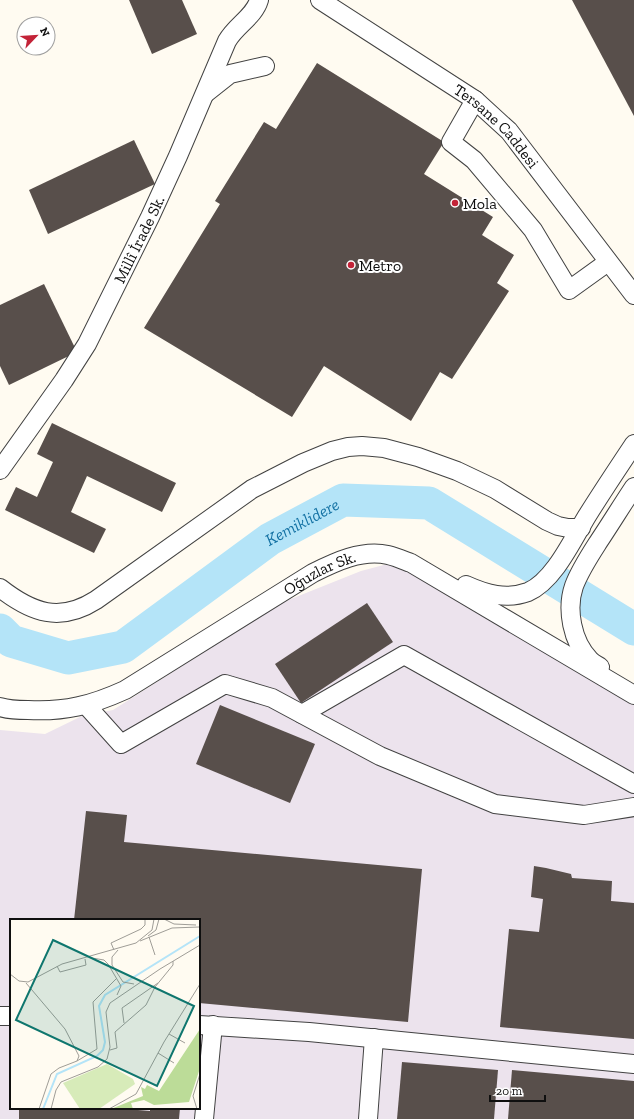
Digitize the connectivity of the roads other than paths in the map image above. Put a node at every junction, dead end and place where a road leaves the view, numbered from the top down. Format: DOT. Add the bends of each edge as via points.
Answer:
graph roads {
  1 [pos="259,0"];
  2 [pos="320,0"];
  3 [pos="265,66"];
  4 [pos="205,93"];
  5 [pos="475,100"];
  6 [pos="608,262"];
  7 [pos="633,296"];
  8 [pos="634,444"];
  9 [pos="0,470"];
  10 [pos="634,487"];
  11 [pos="577,533"];
  12 [pos="411,563"];
  13 [pos="0,588"];
  14 [pos="634,691"];
  15 [pos="634,695"];
  16 [pos="86,705"];
  17 [pos="0,707"];
  18 [pos="302,714"];
  19 [pos="634,784"];
  20 [pos="634,807"];
  21 [pos="206,1025"];
  22 [pos="374,1038"];
  23 [pos="634,1064"];
  24 [pos="204,1119"];
  25 [pos="368,1119"];
  1 -- 4 [label="street, Millî İrade Sk." via="254,10 232,33"];
  2 -- 5 [label="street, Tersane Caddesi"];
  3 -- 4 [label="street" via="230,74"];
  4 -- 9 [label="street, Millî İrade Sk." via="150,217 87,344"];
  5 -- 6 [label="street, Tersane Caddesi" via="509,131"];
  5 -- 6 [label="street" via="451,142 474,160 533,230 569,290"];
  6 -- 7 [label="street, Tersane Caddesi"];
  8 -- 11 [label="street"];
  10 -- 14 [label="street" via="591,553 574,586 570,605 571,618 582,651 590,660"];
  11 -- 12 [label="street" via="543,582 528,592 517,595 487,594"];
  11 -- 13 [label="street" via="547,521 495,489 457,471 384,448 348,447 303,463 252,489 96,600 78,609 66,613 44,613 20,603"];
  12 -- 15 [label="street, Oğuzlar Sk."];
  12 -- 16 [label="street, Oğuzlar Sk." via="387,554 375,553 363,554 329,565 295,583 125,690"];
  16 -- 17 [label="street, Oğuzlar Sk." via="49,711"];
  16 -- 18 [label="street" via="121,744 225,684 272,698"];
  18 -- 19 [label="street" via="404,655"];
  18 -- 20 [label="street" via="380,756 495,804 584,814"];
  21 -- 22 [label="street"];
  21 -- 24 [label="street"];
  22 -- 23 [label="street"];
  22 -- 25 [label="street"];
}
